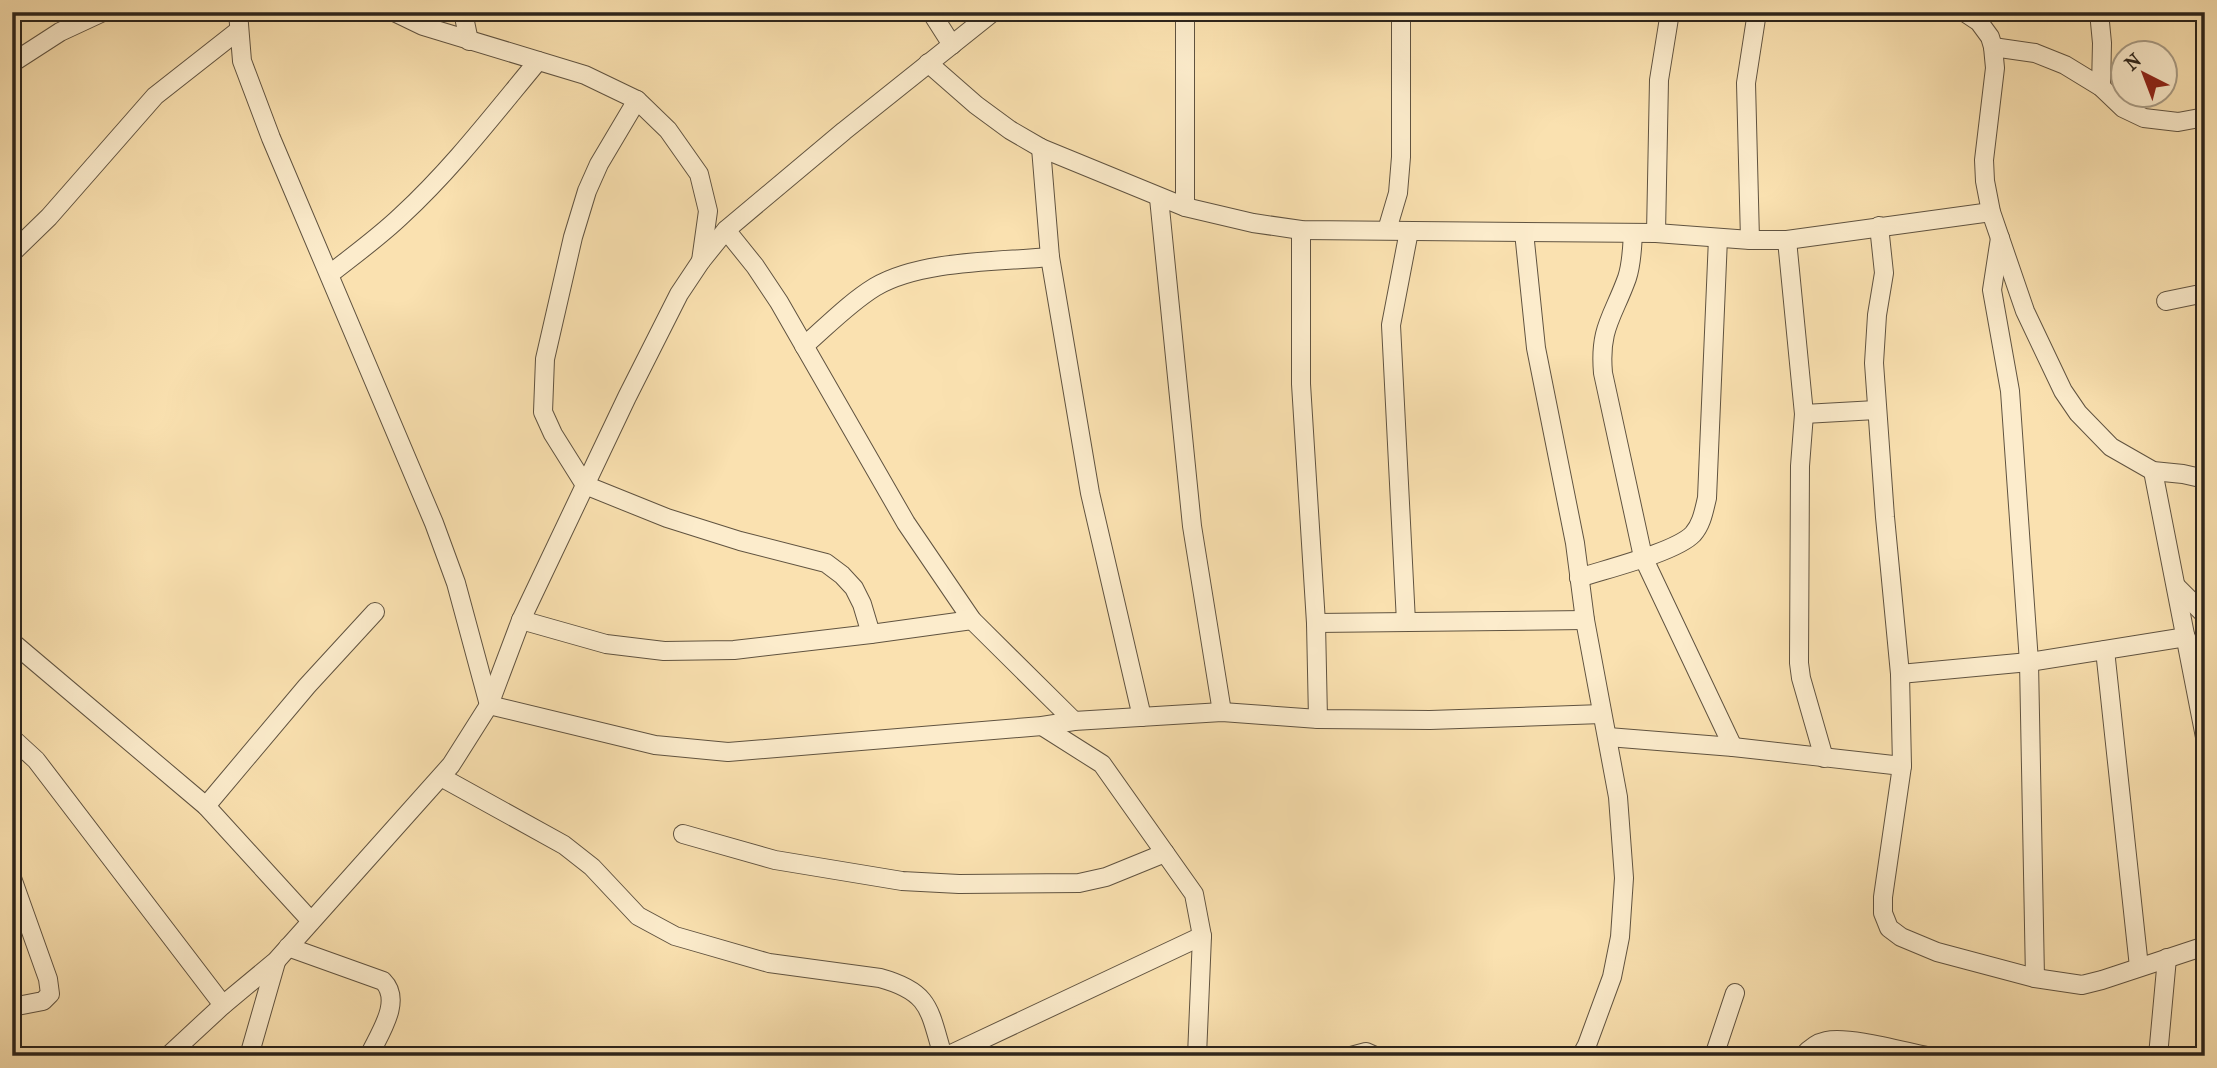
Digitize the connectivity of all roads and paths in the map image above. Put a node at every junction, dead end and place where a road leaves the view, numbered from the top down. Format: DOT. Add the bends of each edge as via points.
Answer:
graph roads {
  1 [pos="103,12"];
  2 [pos="394,12"];
  3 [pos="463,12"];
  4 [pos="931,12"];
  5 [pos="993,12"];
  6 [pos="1185,12"];
  7 [pos="1401,12"];
  8 [pos="1670,12"];
  9 [pos="1757,12"];
  10 [pos="1964,12"];
  11 [pos="2099,12"];
  12 [pos="238,21"];
  13 [pos="469,41"];
  14 [pos="952,45"];
  15 [pos="1993,47"];
  16 [pos="538,61"];
  17 [pos="928,63"];
  18 [pos="12,64"];
  19 [pos="2101,87"];
  20 [pos="637,100"];
  21 [pos="2205,117"];
  22 [pos="1041,148"];
  23 [pos="1159,198"];
  24 [pos="1185,207"];
  25 [pos="1991,212"];
  26 [pos="1879,226"];
  27 [pos="726,230"];
  28 [pos="1301,230"];
  29 [pos="1387,230"];
  30 [pos="1409,230"];
  31 [pos="1524,232"];
  32 [pos="1633,233"];
  33 [pos="1656,233"];
  34 [pos="1718,238"];
  35 [pos="2000,238"];
  36 [pos="1750,240"];
  37 [pos="1787,240"];
  38 [pos="12,253"];
  39 [pos="1050,257"];
  40 [pos="701,261"];
  41 [pos="330,274"];
  42 [pos="2205,293"];
  43 [pos="2166,301"];
  44 [pos="804,346"];
  45 [pos="1876,410"];
  46 [pos="1804,414"];
  47 [pos="2154,471"];
  48 [pos="2205,479"];
  49 [pos="585,485"];
  50 [pos="1643,557"];
  51 [pos="1579,578"];
  52 [pos="2176,586"];
  53 [pos="375,612"];
  54 [pos="2205,615"];
  55 [pos="521,620"];
  56 [pos="972,620"];
  57 [pos="1585,620"];
  58 [pos="1406,622"];
  59 [pos="1316,623"];
  60 [pos="871,634"];
  61 [pos="2186,637"];
  62 [pos="12,642"];
  63 [pos="2105,650"];
  64 [pos="2029,662"];
  65 [pos="1900,674"];
  66 [pos="489,705"];
  67 [pos="1222,712"];
  68 [pos="1602,714"];
  69 [pos="1142,717"];
  70 [pos="1318,719"];
  71 [pos="1074,721"];
  72 [pos="1042,726"];
  73 [pos="1608,737"];
  74 [pos="2205,737"];
  75 [pos="12,738"];
  76 [pos="1733,747"];
  77 [pos="1824,758"];
  78 [pos="1902,766"];
  79 [pos="441,776"];
  80 [pos="205,806"];
  81 [pos="683,834"];
  82 [pos="1165,853"];
  83 [pos="12,878"];
  84 [pos="311,921"];
  85 [pos="1202,936"];
  86 [pos="2205,946"];
  87 [pos="288,947"];
  88 [pos="2167,958"];
  89 [pos="276,961"];
  90 [pos="2139,967"];
  91 [pos="2035,978"];
  92 [pos="1735,993"];
  93 [pos="223,1005"];
  94 [pos="12,1007"];
  95 [pos="168,1056"];
  96 [pos="249,1056"];
  97 [pos="369,1056"];
  98 [pos="945,1056"];
  99 [pos="1197,1056"];
  100 [pos="1351,1056"];
  101 [pos="1375,1056"];
  102 [pos="1581,1056"];
  103 [pos="1714,1056"];
  104 [pos="1802,1056"];
  105 [pos="1927,1056"];
  106 [pos="2158,1056"];
  1 -- 18 [label="street" via="60,32"];
  2 -- 13 [label="street"];
  3 -- 13 [label="street"];
  4 -- 14 [label="street"];
  5 -- 14 [label="street"];
  6 -- 24 [label="street"];
  7 -- 29 [label="street" via="1401,157 1398,193"];
  8 -- 33 [label="street" via="1659,80"];
  9 -- 36 [label="street" via="1746,83"];
  10 -- 15 [label="street" via="1979,22"];
  11 -- 19 [label="street"];
  12 -- 38 [label="street" via="155,96"];
  12 -- 41 [label="street" via="242,61"];
  13 -- 16 [label="street"];
  14 -- 17 [label="street"];
  15 -- 19 [label="street" via="2035,53"];
  15 -- 25 [label="street" via="1995,68 1984,160"];
  16 -- 20 [label="street" via="600,81"];
  16 -- 41 [label="street" via="424,194"];
  17 -- 22 [label="street" via="1010,130"];
  17 -- 27 [label="street"];
  19 -- 21 [label="street" via="2123,108 2144,118 2178,122"];
  20 -- 40 [label="street" via="668,130 699,174 708,211"];
  20 -- 49 [label="street" via="587,191 545,359 543,412"];
  22 -- 23 [label="street"];
  22 -- 39 [label="street"];
  23 -- 24 [label="street"];
  23 -- 67 [label="street" via="1192,526"];
  24 -- 28 [label="street"];
  25 -- 26 [label="street"];
  25 -- 35 [label="street"];
  26 -- 37 [label="street"];
  26 -- 45 [label="street" via="1884,273 1874,352"];
  27 -- 40 [label="street"];
  27 -- 44 [label="street" via="779,302"];
  28 -- 29 [label="street"];
  28 -- 59 [label="street" via="1301,384"];
  29 -- 30 [label="street"];
  30 -- 31 [label="street"];
  30 -- 58 [label="street" via="1391,325"];
  31 -- 32 [label="street"];
  31 -- 51 [label="street" via="1536,348"];
  32 -- 33 [label="street"];
  32 -- 50 [label="street" via="1627,276 1603,333 1601,350"];
  33 -- 34 [label="street"];
  34 -- 36 [label="street"];
  34 -- 50 [label="street" via="1704,511 1691,536"];
  35 -- 47 [label="street" via="2025,311 2078,414 2111,447"];
  35 -- 64 [label="street" via="1992,290 2010,391"];
  36 -- 37 [label="street"];
  37 -- 46 [label="street"];
  39 -- 44 [label="street" via="921,270 894,278 854,302"];
  39 -- 69 [label="street" via="1090,493"];
  40 -- 49 [label="street" via="673,305"];
  41 -- 66 [label="street" via="434,523 456,583"];
  42 -- 43 [label="street"];
  44 -- 56 [label="street" via="906,523"];
  45 -- 46 [label="street"];
  45 -- 65 [label="street"];
  46 -- 77 [label="street" via="1799,663"];
  47 -- 48 [label="street"];
  47 -- 52 [label="street"];
  49 -- 55 [label="street"];
  49 -- 60 [label="street" via="667,518 827,563 854,588"];
  50 -- 51 [label="street"];
  50 -- 76 [label="street"];
  51 -- 57 [label="street"];
  52 -- 54 [label="street"];
  52 -- 61 [label="street"];
  53 -- 80 [label="street"];
  55 -- 60 [label="street" via="606,644 664,651 734,650"];
  55 -- 66 [label="street"];
  56 -- 60 [label="street"];
  56 -- 71 [label="street"];
  57 -- 58 [label="street"];
  57 -- 68 [label="street"];
  58 -- 59 [label="street"];
  59 -- 70 [label="street"];
  61 -- 63 [label="street"];
  61 -- 74 [label="street"];
  62 -- 80 [label="street"];
  63 -- 64 [label="street"];
  63 -- 90 [label="street"];
  64 -- 65 [label="street"];
  64 -- 91 [label="street"];
  65 -- 78 [label="street"];
  66 -- 72 [label="street" via="655,745 728,752"];
  66 -- 79 [label="street"];
  67 -- 69 [label="street"];
  67 -- 70 [label="street"];
  68 -- 70 [label="street"];
  68 -- 73 [label="street"];
  69 -- 71 [label="street"];
  71 -- 72 [label="street"];
  72 -- 82 [label="street" via="1102,764"];
  73 -- 76 [label="street"];
  73 -- 102 [label="street" via="1624,878 1620,937 1612,977"];
  75 -- 93 [label="street" via="36,760"];
  76 -- 77 [label="street"];
  77 -- 78 [label="street"];
  78 -- 91 [label="street" via="1882,897 1889,928 1937,953"];
  79 -- 84 [label="street"];
  79 -- 98 [label="street" via="564,845 592,867 638,916 675,936 769,963 897,983 921,997"];
  80 -- 84 [label="street"];
  81 -- 82 [label="street" via="775,860 902,881 947,883 1079,883"];
  82 -- 85 [label="street" via="1194,894"];
  83 -- 94 [label="street" via="50,994 43,1001"];
  84 -- 87 [label="street"];
  85 -- 98 [label="street"];
  85 -- 99 [label="street"];
  86 -- 88 [label="street"];
  87 -- 89 [label="street"];
  87 -- 97 [label="street" via="388,986 392,1004"];
  88 -- 90 [label="street"];
  88 -- 106 [label="street"];
  89 -- 93 [label="street"];
  89 -- 96 [label="street"];
  90 -- 91 [label="street" via="2082,985"];
  92 -- 103 [label="street"];
  93 -- 95 [label="street"];
  100 -- 101 [label="street" via="1366,1052"];
  104 -- 105 [label="street" via="1812,1046 1841,1040"];
}
